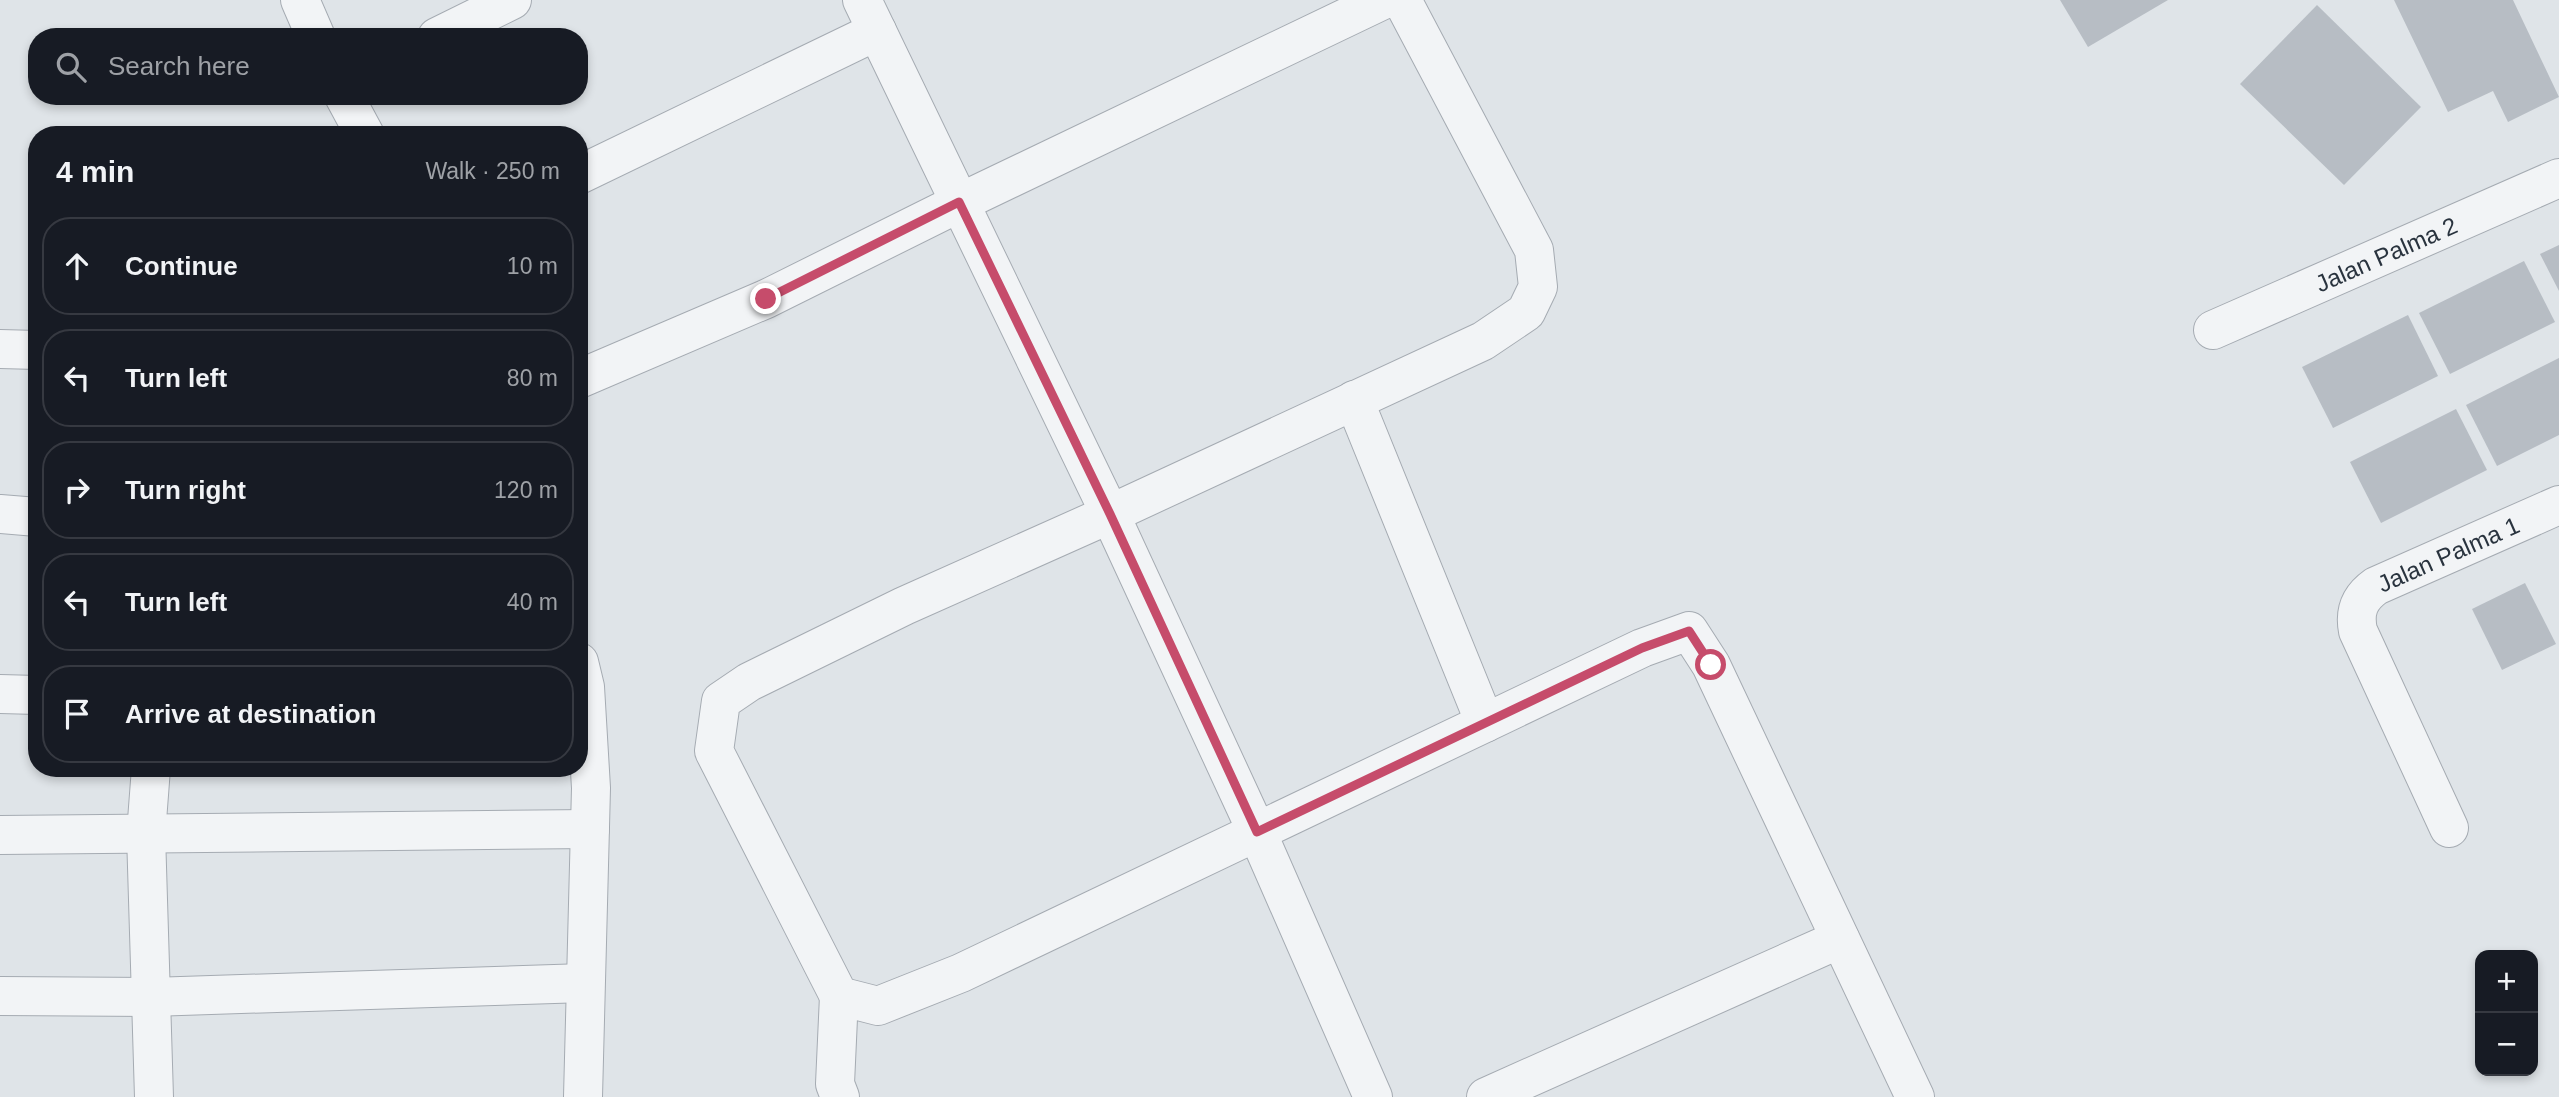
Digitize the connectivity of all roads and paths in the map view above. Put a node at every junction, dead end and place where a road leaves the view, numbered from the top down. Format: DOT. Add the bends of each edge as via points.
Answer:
graph roads {
  1 [pos="299,0"];
  2 [pos="512,0"];
  3 [pos="1383,0"];
  4 [pos="1402,0"];
  5 [pos="869,15"];
  6 [pos="312,28"];
  7 [pos="455,28"];
  8 [pos="349,105"];
  9 [pos="360,126"];
  10 [pos="588,170"];
  11 [pos="2559,178"];
  12 [pos="959,202"];
  13 [pos="2213,330"];
  14 [pos="0,349"];
  15 [pos="28,350"];
  16 [pos="588,375"];
  17 [pos="1354,400"];
  18 [pos="2559,505"];
  19 [pos="0,514"];
  20 [pos="1110,514"];
  21 [pos="28,516"];
  22 [pos="0,694"];
  23 [pos="28,695"];
  24 [pos="1485,723"];
  25 [pos="588,755"];
  26 [pos="150,777"];
  27 [pos="590,828"];
  28 [pos="2449,828"];
  29 [pos="1257,832"];
  30 [pos="146,834"];
  31 [pos="0,835"];
  32 [pos="1840,939"];
  33 [pos="585,983"];
  34 [pos="0,996"];
  35 [pos="839,996"];
  36 [pos="151,997"];
  37 [pos="154,1097"];
  38 [pos="583,1097"];
  39 [pos="840,1097"];
  40 [pos="1373,1097"];
  41 [pos="1486,1097"];
  42 [pos="1914,1097"];
  1 -- 6 [label="street"];
  2 -- 7 [label="street"];
  3 -- 12 [label="street"];
  4 -- 17 [label="street" via="1534,250 1538,288 1526,312 1483,341"];
  5 -- 10 [label="street"];
  5 -- 12 [label="street"];
  8 -- 9 [label="street"];
  11 -- 13 [label="street, Jalan Palma 2"];
  12 -- 16 [label="street" via="766,299"];
  12 -- 20 [label="street"];
  14 -- 15 [label="street"];
  17 -- 20 [label="street"];
  17 -- 24 [label="street"];
  18 -- 28 [label="street, Jalan Palma 1" via="2376,586 2358,605 2358,631"];
  19 -- 21 [label="street"];
  20 -- 29 [label="street"];
  20 -- 35 [label="street" via="904,606 749,682 720,701 714,751"];
  22 -- 23 [label="street"];
  24 -- 29 [label="street"];
  24 -- 32 [label="street" via="1642,648 1689,631 1711,665"];
  25 -- 27 [label="street"];
  26 -- 30 [label="street"];
  27 -- 30 [label="street"];
  27 -- 33 [label="street"];
  29 -- 35 [label="street" via="961,973 878,1006"];
  29 -- 40 [label="street"];
  30 -- 31 [label="street"];
  30 -- 36 [label="street"];
  32 -- 41 [label="street"];
  32 -- 42 [label="street"];
  33 -- 36 [label="street"];
  33 -- 38 [label="street"];
  34 -- 36 [label="street"];
  35 -- 39 [label="street" via="835,1084"];
  36 -- 37 [label="street"];
}
